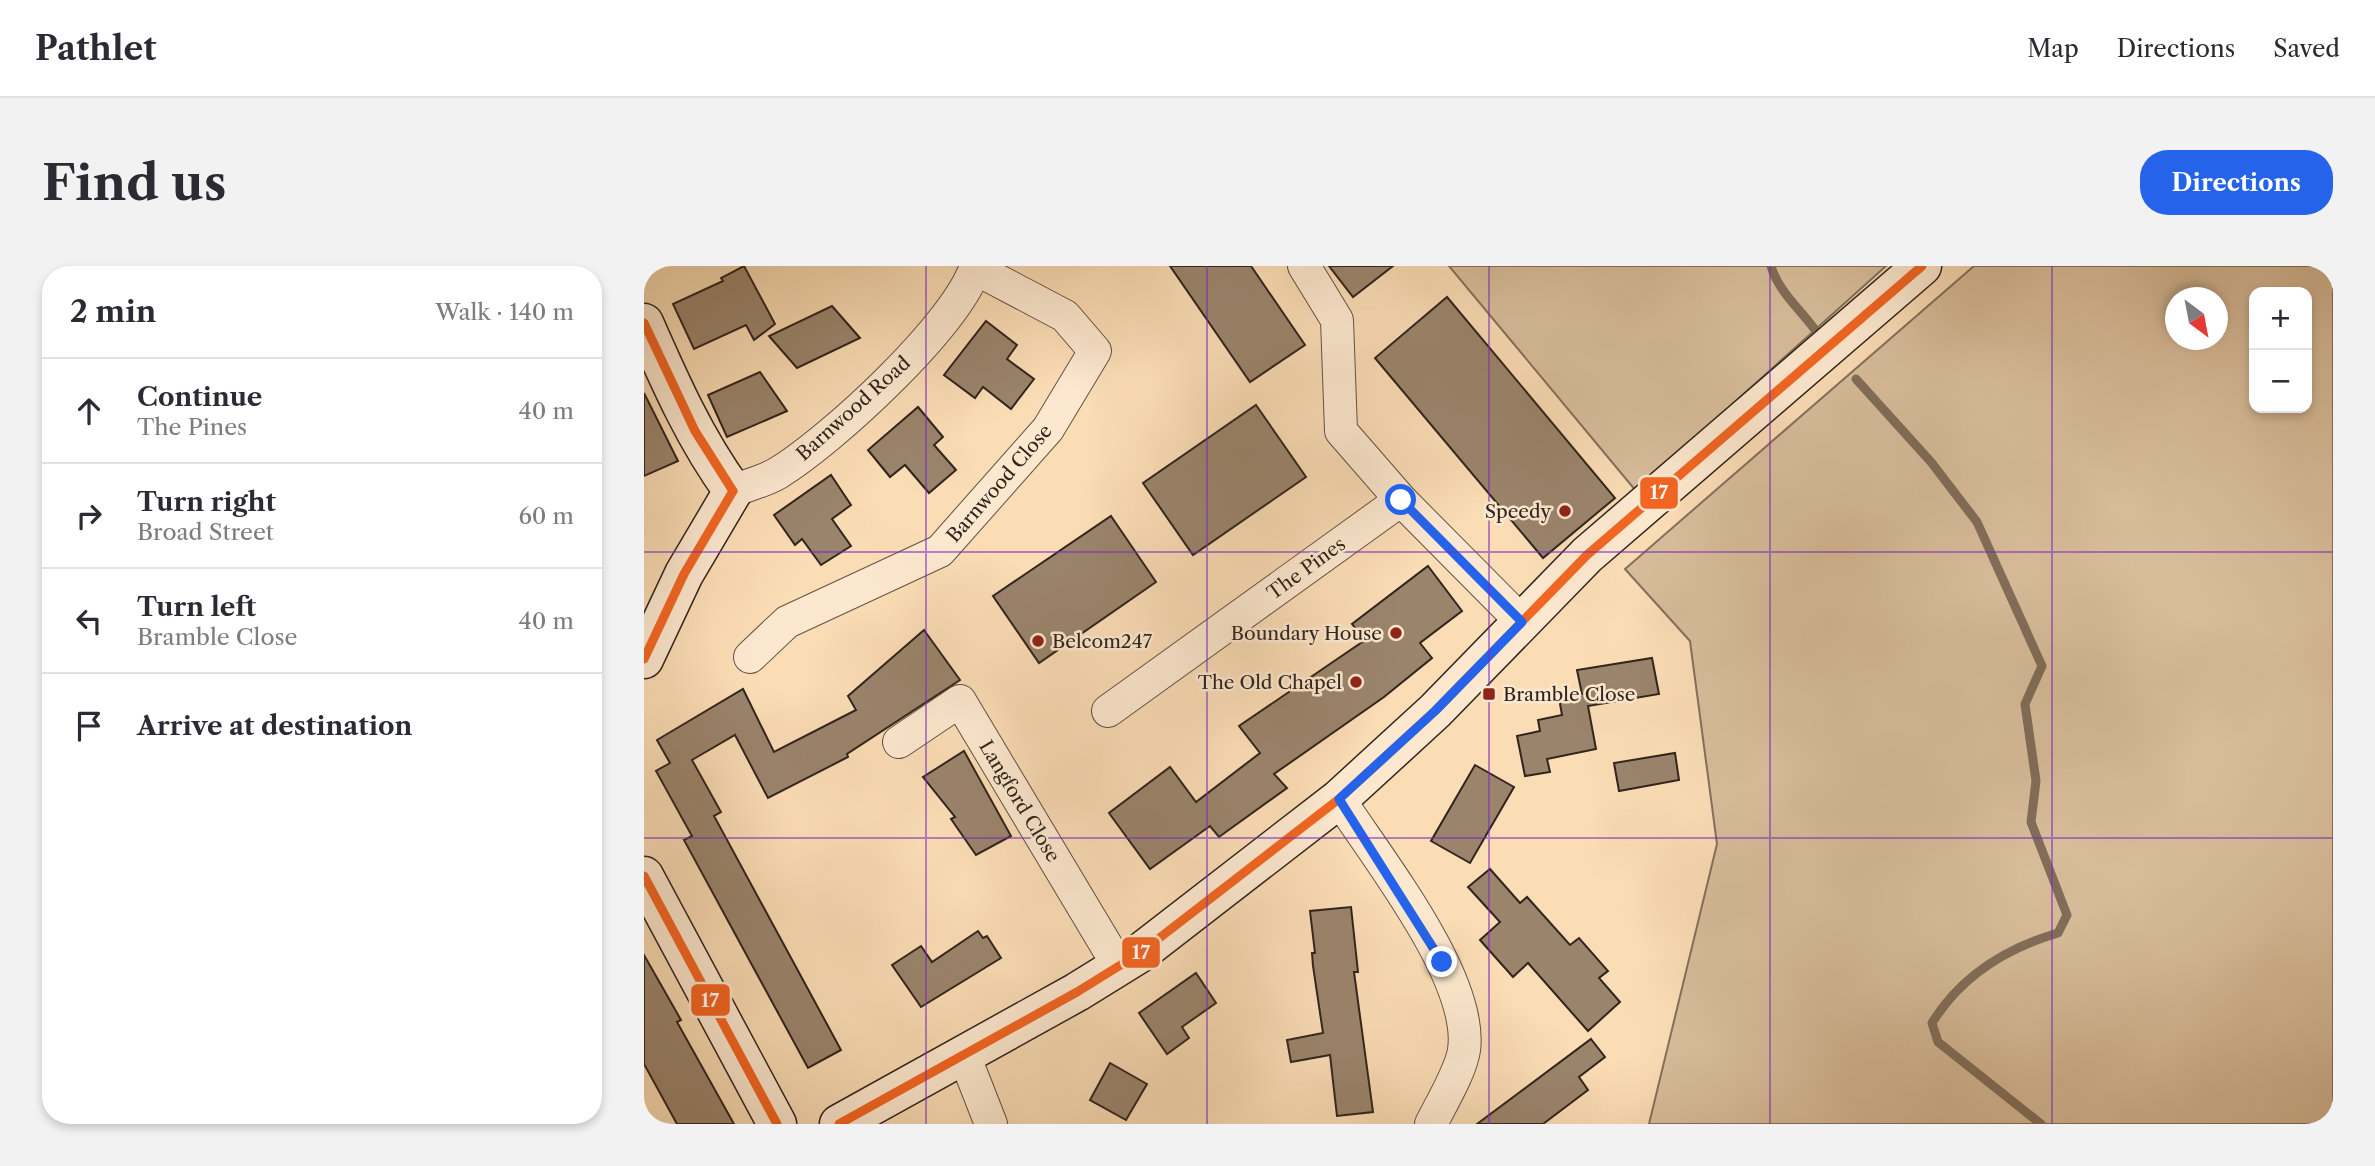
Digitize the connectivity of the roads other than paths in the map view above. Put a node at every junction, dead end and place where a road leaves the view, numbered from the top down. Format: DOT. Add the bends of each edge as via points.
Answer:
graph roads {
  1 [pos="1304,266"];
  2 [pos="1922,266"];
  3 [pos="976,267"];
  4 [pos="644,323"];
  5 [pos="733,491"];
  6 [pos="1401,500"];
  7 [pos="1522,622"];
  8 [pos="750,657"];
  9 [pos="644,659"];
  10 [pos="1108,711"];
  11 [pos="899,742"];
  12 [pos="1339,799"];
  13 [pos="644,876"];
  14 [pos="1118,965"];
  15 [pos="964,1055"];
  16 [pos="777,1124"];
  17 [pos="839,1124"];
  18 [pos="991,1124"];
  19 [pos="1432,1124"];
  1 -- 6 [label="street" via="1337,320 1341,431"];
  2 -- 7 [label="street" via="1613,532"];
  3 -- 5 [label="street, Barnwood Road" via="951,312 896,374 777,474"];
  3 -- 8 [label="street, Barnwood Close" via="1065,316 1095,351 1048,429 940,551 787,622"];
  4 -- 5 [label="street" via="684,415"];
  5 -- 9 [label="street" via="684,574"];
  6 -- 7 [label="street"];
  6 -- 10 [label="street, The Pines"];
  7 -- 12 [label="street"];
  11 -- 14 [label="street, Langford Close" via="960,701"];
  12 -- 14 [label="street" via="1140,953"];
  12 -- 19 [label="street" via="1421,926 1457,994 1464,1052"];
  13 -- 16 [label="street"];
  14 -- 15 [label="street"];
  15 -- 17 [label="street"];
  15 -- 18 [label="street"];
}
